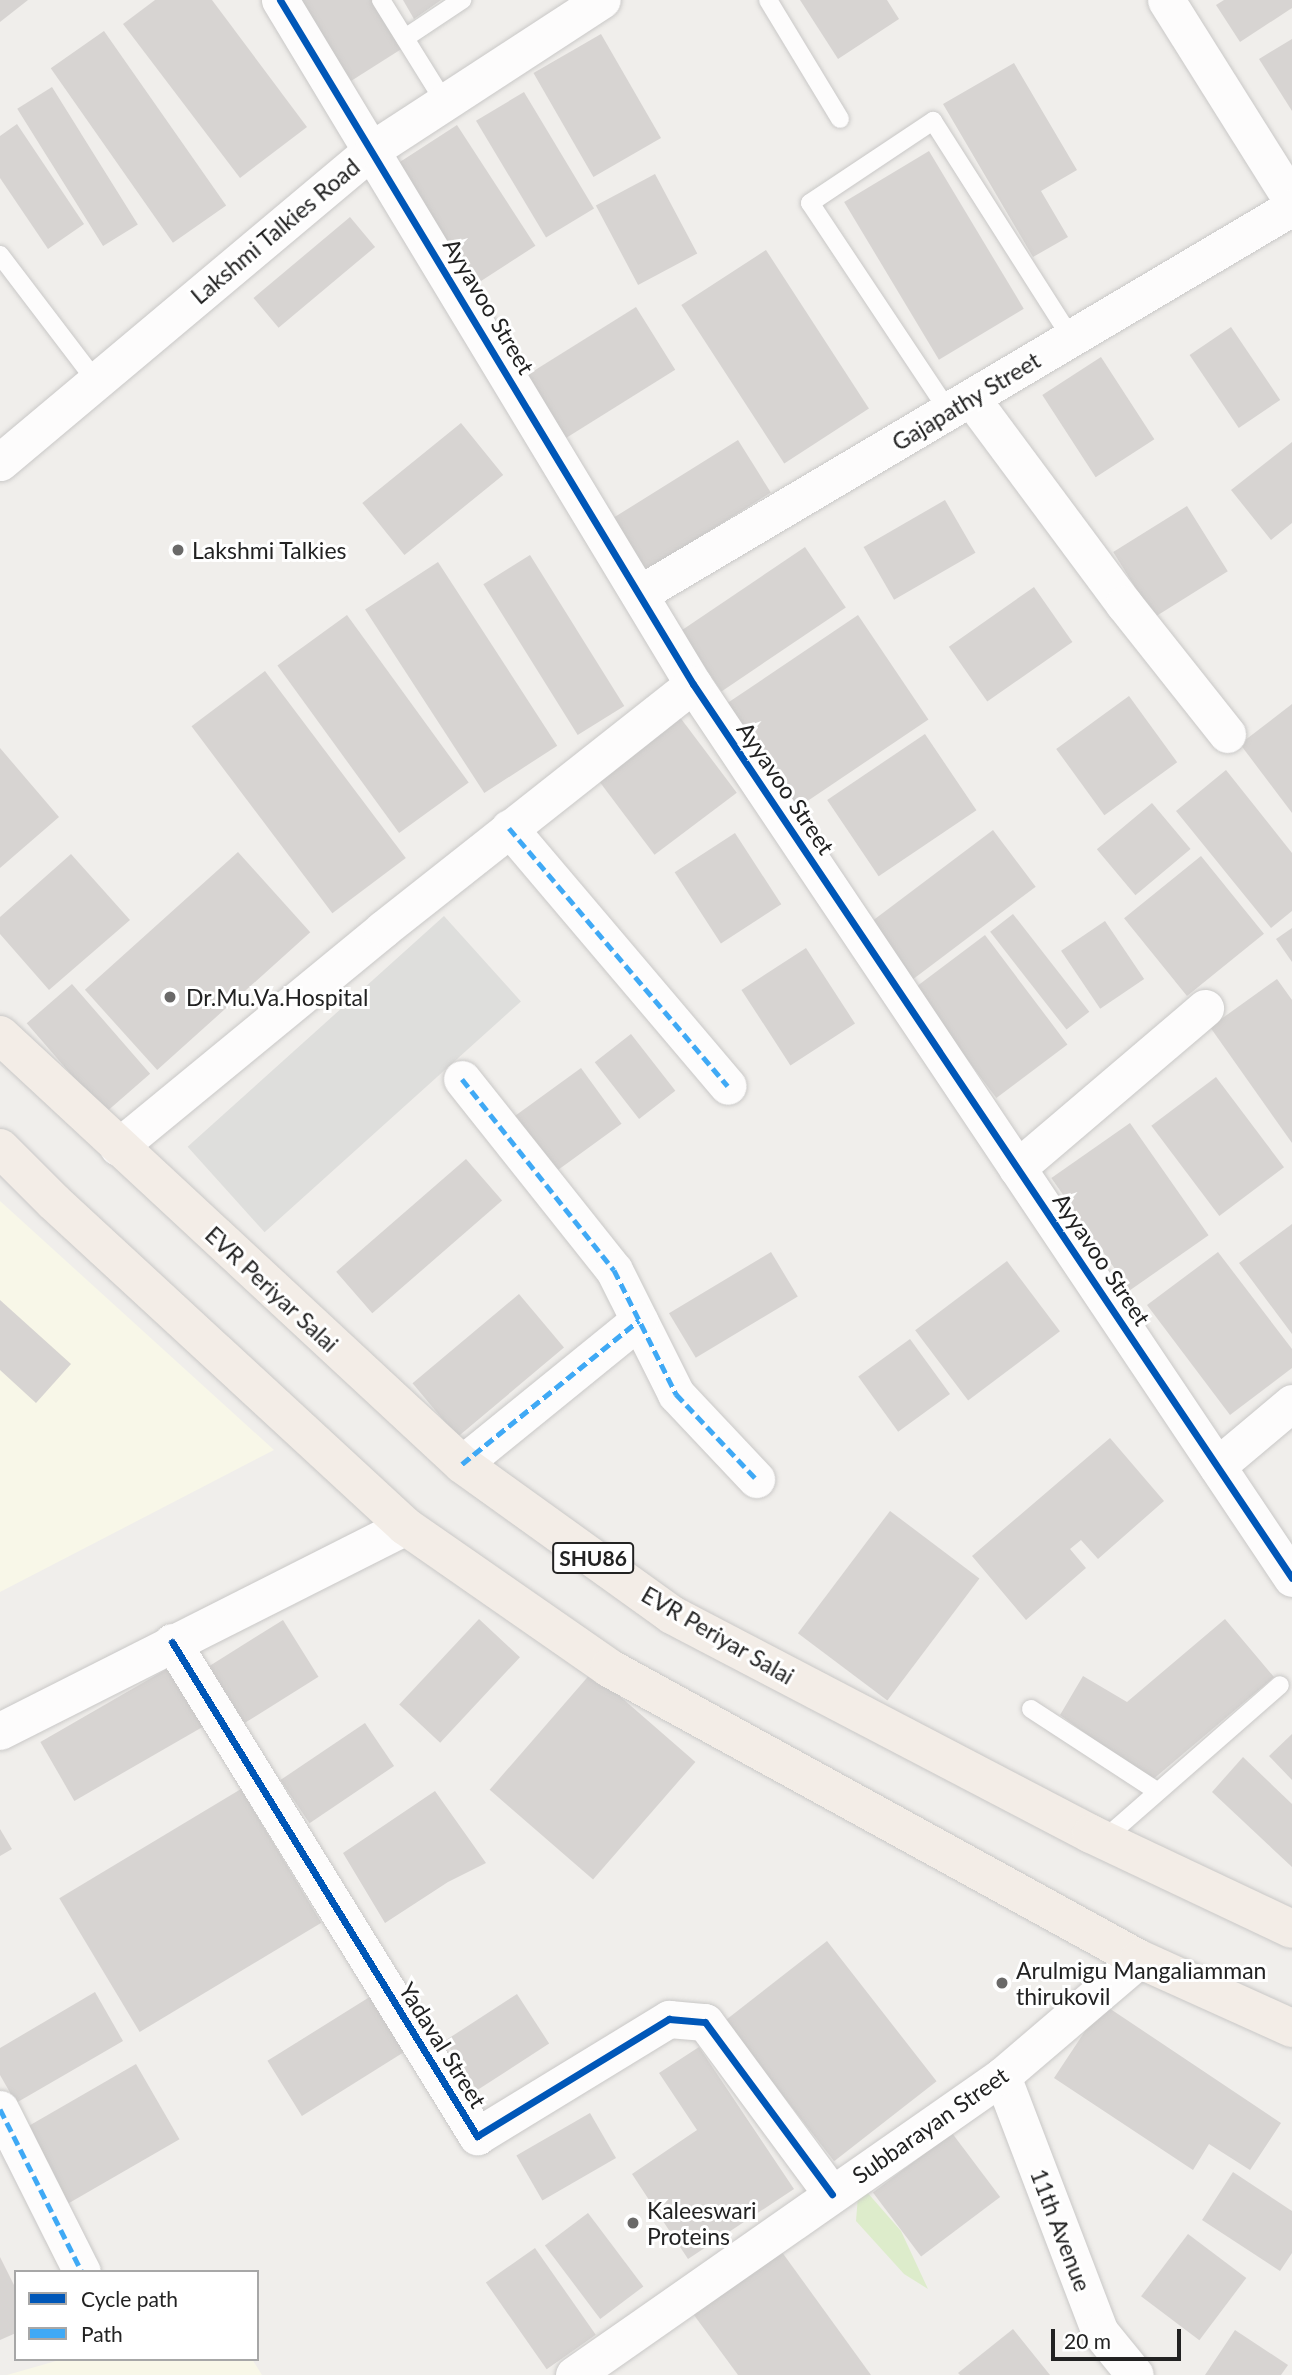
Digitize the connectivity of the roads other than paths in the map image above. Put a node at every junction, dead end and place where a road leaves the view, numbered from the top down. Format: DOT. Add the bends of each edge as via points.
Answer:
graph roads {
  1 [pos="280,0"];
  2 [pos="382,0"];
  3 [pos="462,0"];
  4 [pos="602,0"];
  5 [pos="768,0"];
  6 [pos="1166,0"];
  7 [pos="405,38"];
  8 [pos="444,103"];
  9 [pos="840,119"];
  10 [pos="373,149"];
  11 [pos="1292,204"];
  12 [pos="0,255"];
  13 [pos="1071,338"];
  14 [pos="96,381"];
  15 [pos="960,405"];
  16 [pos="0,462"];
  17 [pos="639,594"];
  18 [pos="693,684"];
  19 [pos="1227,734"];
  20 [pos="509,828"];
  21 [pos="1205,1008"];
  22 [pos="0,1035"];
  23 [pos="462,1079"];
  24 [pos="728,1086"];
  25 [pos="118,1147"];
  26 [pos="0,1148"];
  27 [pos="1017,1168"];
  28 [pos="639,1320"];
  29 [pos="1292,1403"];
  30 [pos="462,1464"];
  31 [pos="1217,1466"];
  32 [pos="756,1479"];
  33 [pos="405,1526"];
  34 [pos="1292,1578"];
  35 [pos="172,1642"];
  36 [pos="1280,1685"];
  37 [pos="1031,1709"];
  38 [pos="0,1731"];
  39 [pos="1157,1791"];
  40 [pos="1103,1840"];
  41 [pos="1292,1929"];
  42 [pos="1139,1959"];
  43 [pos="1292,2028"];
  44 [pos="1002,2076"];
  45 [pos="0,2109"];
  46 [pos="832,2194"];
  47 [pos="81,2270"];
  48 [pos="574,2375"];
  49 [pos="1135,2375"];
  1 -- 10 [label="street, Ayyavoo Street"];
  2 -- 7 [label="lane"];
  3 -- 7 [label="lane"];
  4 -- 8 [label="street, Lakshmi Talkies Road"];
  5 -- 9 [label="lane"];
  6 -- 11 [label="street"];
  7 -- 8 [label="lane"];
  8 -- 10 [label="street, Lakshmi Talkies Road"];
  10 -- 14 [label="street, Lakshmi Talkies Road"];
  10 -- 17 [label="street, Ayyavoo Street"];
  11 -- 13 [label="street, Gajapathy Street"];
  12 -- 14 [label="lane"];
  13 -- 15 [label="street, Gajapathy Street"];
  13 -- 15 [label="lane" via="933,121 810,203"];
  14 -- 16 [label="street, Lakshmi Talkies Road"];
  15 -- 17 [label="street, Gajapathy Street"];
  15 -- 19 [label="street"];
  17 -- 18 [label="street, Ayyavoo Street"];
  18 -- 20 [label="street"];
  18 -- 27 [label="street, Ayyavoo Street"];
  20 -- 24 [label="street"];
  20 -- 25 [label="street"];
  21 -- 27 [label="street"];
  22 -- 25 [label="main road, EVR Periyar Salai / SHU86"];
  23 -- 28 [label="street" via="614,1270"];
  25 -- 30 [label="main road, EVR Periyar Salai / SHU86"];
  26 -- 33 [label="main road"];
  27 -- 31 [label="street, Ayyavoo Street"];
  28 -- 30 [label="street"];
  28 -- 32 [label="street" via="676,1394"];
  29 -- 31 [label="street"];
  30 -- 40 [label="main road, EVR Periyar Salai / SHU86" via="672,1615"];
  31 -- 34 [label="street, Ayyavoo Street"];
  33 -- 35 [label="street"];
  33 -- 42 [label="main road" via="609,1668"];
  35 -- 38 [label="street"];
  35 -- 46 [label="street, Yadaval Street" via="477,2136 669,2019 705,2022"];
  36 -- 39 [label="lane"];
  37 -- 39 [label="lane"];
  39 -- 40 [label="lane"];
  40 -- 41 [label="main road, EVR Periyar Salai / SHU86"];
  42 -- 43 [label="main road"];
  42 -- 44 [label="street, Subbarayan Street"];
  44 -- 46 [label="street, Subbarayan Street"];
  44 -- 49 [label="street, 11th Avenue" via="1100,2332"];
  45 -- 47 [label="street"];
  46 -- 48 [label="street, Subbarayan Street"];
}
